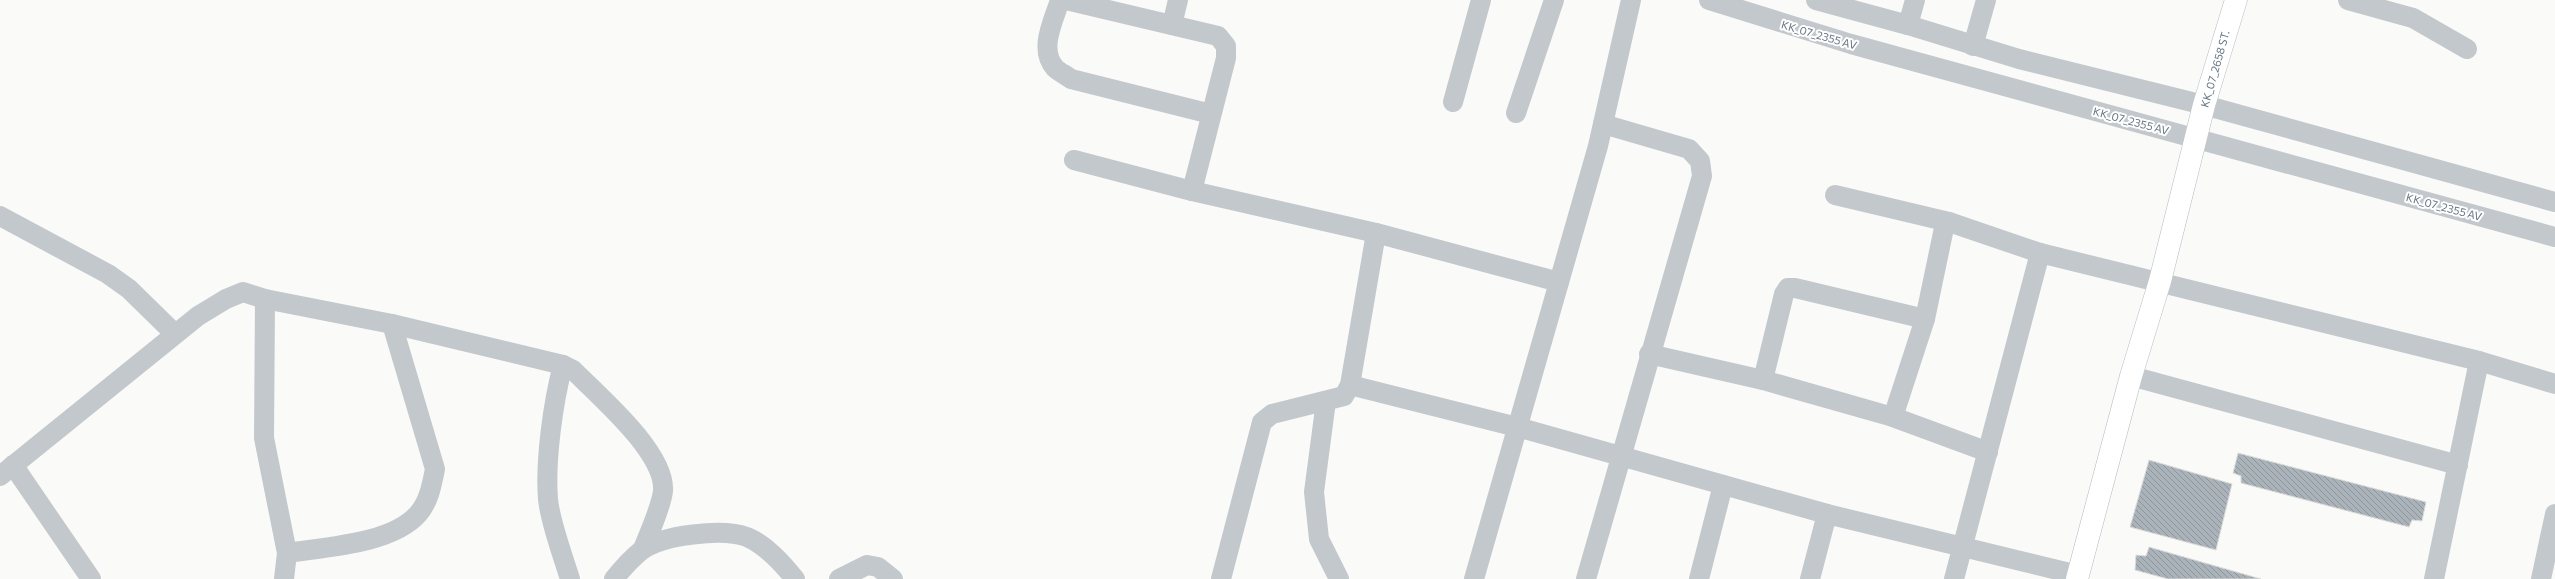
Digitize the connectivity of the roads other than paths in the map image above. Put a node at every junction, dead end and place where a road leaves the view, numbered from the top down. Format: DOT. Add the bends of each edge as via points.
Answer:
graph roads {
  1 [pos="1060,0"];
  2 [pos="1066,0"];
  3 [pos="1178,0"];
  4 [pos="1482,0"];
  5 [pos="1554,0"];
  6 [pos="1631,0"];
  7 [pos="1816,0"];
  8 [pos="1915,0"];
  9 [pos="1986,0"];
  10 [pos="2236,0"];
  11 [pos="2348,0"];
  12 [pos="1714,1"];
  13 [pos="1847,4"];
  14 [pos="1172,25"];
  15 [pos="1908,25"];
  16 [pos="1973,46"];
  17 [pos="2467,49"];
  18 [pos="1453,102"];
  19 [pos="2204,105"];
  20 [pos="1516,113"];
  21 [pos="1211,114"];
  22 [pos="1603,124"];
  23 [pos="2196,138"];
  24 [pos="1074,160"];
  25 [pos="1192,190"];
  26 [pos="1835,195"];
  27 [pos="2555,202"];
  28 [pos="0,216"];
  29 [pos="1949,222"];
  30 [pos="1376,233"];
  31 [pos="2555,237"];
  32 [pos="2040,253"];
  33 [pos="2160,281"];
  34 [pos="1559,282"];
  35 [pos="265,299"];
  36 [pos="1925,320"];
  37 [pos="392,324"];
  38 [pos="175,334"];
  39 [pos="1649,354"];
  40 [pos="2480,361"];
  41 [pos="563,365"];
  42 [pos="2131,376"];
  43 [pos="1763,380"];
  44 [pos="2555,384"];
  45 [pos="1350,385"];
  46 [pos="1326,401"];
  47 [pos="1893,417"];
  48 [pos="1517,427"];
  49 [pos="1988,452"];
  50 [pos="1620,458"];
  51 [pos="2458,465"];
  52 [pos="6,470"];
  53 [pos="1724,485"];
  54 [pos="1827,514"];
  55 [pos="2555,514"];
  56 [pos="1964,546"];
  57 [pos="643,549"];
  58 [pos="288,554"];
  59 [pos="86,576"];
  60 [pos="2077,577"];
  61 [pos="284,579"];
  62 [pos="570,579"];
  63 [pos="614,579"];
  64 [pos="795,579"];
  65 [pos="839,579"];
  66 [pos="893,579"];
  67 [pos="1221,579"];
  68 [pos="1339,579"];
  69 [pos="1474,579"];
  70 [pos="1586,579"];
  71 [pos="1699,579"];
  72 [pos="1810,579"];
  73 [pos="1954,579"];
  74 [pos="2434,579"];
  75 [pos="2541,579"];
  1 -- 21 [label="street" via="1048,37 1048,51 1055,67 1071,78"];
  2 -- 14 [label="street"];
  3 -- 14 [label="street"];
  4 -- 18 [label="street"];
  5 -- 20 [label="street"];
  6 -- 22 [label="street"];
  7 -- 13 [label="street"];
  8 -- 15 [label="street"];
  9 -- 16 [label="street"];
  10 -- 19 [label="street, KK_07_2658 ST."];
  11 -- 17 [label="street" via="2413,18"];
  12 -- 23 [label="street, KK_07_2355 AV" via="1851,44"];
  13 -- 15 [label="street"];
  14 -- 21 [label="street" via="1218,36 1226,46 1226,58"];
  15 -- 16 [label="street"];
  16 -- 19 [label="street"];
  19 -- 23 [label="street, KK_07_2658 ST."];
  19 -- 27 [label="street"];
  21 -- 25 [label="street"];
  22 -- 34 [label="street"];
  22 -- 39 [label="street" via="1689,149 1700,161 1702,176"];
  23 -- 31 [label="street, KK_07_2355 AV"];
  23 -- 33 [label="street, KK_07_2658 ST."];
  24 -- 25 [label="street"];
  25 -- 30 [label="street"];
  26 -- 29 [label="street"];
  28 -- 38 [label="street" via="108,274 129,289"];
  29 -- 32 [label="street"];
  29 -- 36 [label="street" via="1944,228"];
  30 -- 34 [label="street"];
  30 -- 45 [label="street"];
  32 -- 33 [label="street"];
  32 -- 49 [label="street"];
  33 -- 40 [label="street"];
  33 -- 42 [label="street, KK_07_2658 ST."];
  34 -- 48 [label="street"];
  35 -- 37 [label="street"];
  35 -- 38 [label="street" via="243,292 226,298"];
  35 -- 58 [label="street" via="264,438"];
  36 -- 43 [label="street" via="1788,288 1784,294"];
  36 -- 47 [label="street"];
  37 -- 41 [label="street"];
  37 -- 58 [label="street" via="435,469 430,491 418,514 406,525 371,540"];
  38 -- 52 [label="street"];
  39 -- 43 [label="street"];
  39 -- 50 [label="street"];
  40 -- 44 [label="street"];
  40 -- 51 [label="street"];
  41 -- 57 [label="street" via="573,370 602,400 638,438 658,464 663,492"];
  41 -- 62 [label="street" via="548,467 548,500"];
  42 -- 51 [label="street"];
  42 -- 60 [label="street, KK_07_2658 ST."];
  43 -- 47 [label="street"];
  45 -- 46 [label="street" via="1344,396"];
  45 -- 48 [label="street"];
  46 -- 67 [label="street" via="1272,414 1262,422"];
  46 -- 68 [label="street" via="1314,492 1319,539"];
  47 -- 49 [label="street"];
  48 -- 50 [label="street"];
  48 -- 69 [label="street"];
  49 -- 56 [label="street"];
  50 -- 53 [label="street"];
  50 -- 70 [label="street"];
  51 -- 74 [label="street"];
  52 -- 59 [label="street"];
  53 -- 54 [label="street"];
  53 -- 71 [label="street"];
  54 -- 56 [label="street"];
  54 -- 72 [label="street"];
  55 -- 75 [label="street"];
  56 -- 60 [label="street"];
  56 -- 73 [label="street"];
  57 -- 63 [label="street"];
  57 -- 64 [label="street" via="674,538 715,532 747,538 779,559"];
  58 -- 61 [label="street"];
  65 -- 66 [label="street" via="867,565 878,567"];
}
